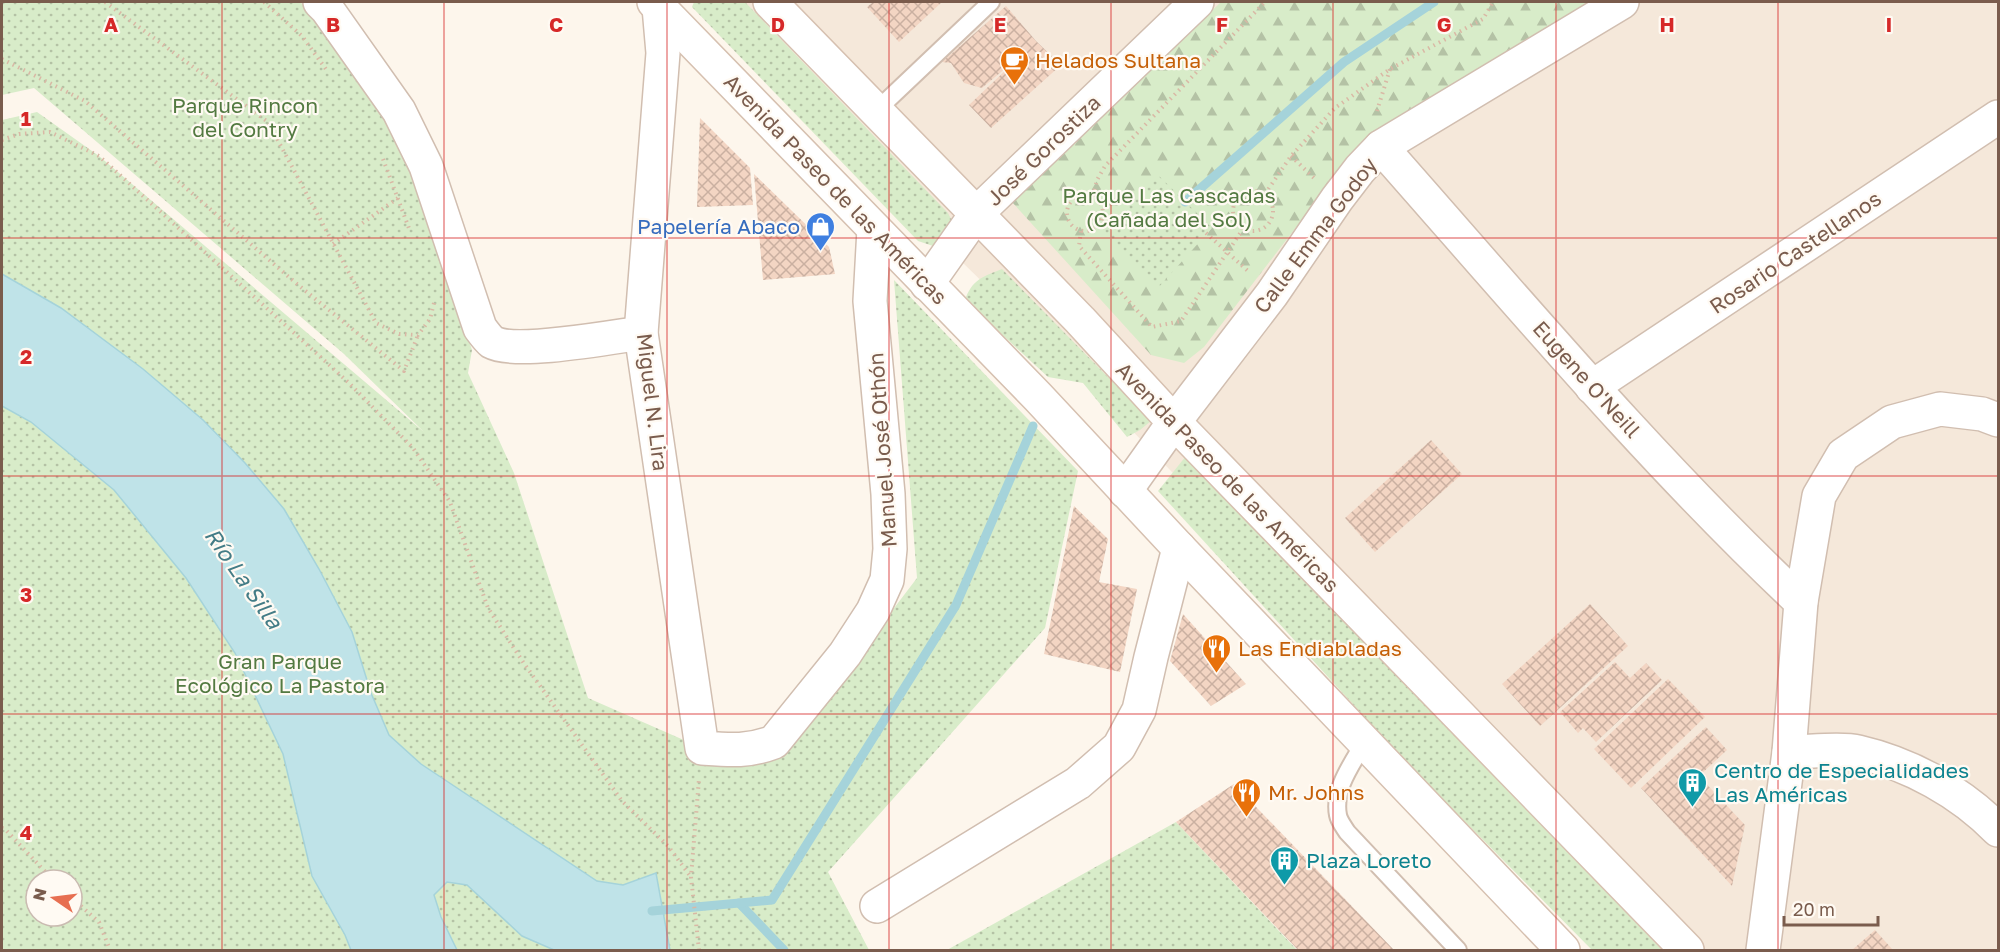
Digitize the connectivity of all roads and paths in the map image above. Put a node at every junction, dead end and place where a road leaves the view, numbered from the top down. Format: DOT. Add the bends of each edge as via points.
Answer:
graph roads {
  1 [pos="105,2"];
  2 [pos="264,2"];
  3 [pos="320,2"];
  4 [pos="771,2"];
  5 [pos="991,2"];
  6 [pos="1197,2"];
  7 [pos="1265,2"];
  8 [pos="1493,2"];
  9 [pos="1622,2"];
  10 [pos="668,7"];
  11 [pos="2,59"];
  12 [pos="334,81"];
  13 [pos="877,110"];
  14 [pos="1998,117"];
  15 [pos="2,140"];
  16 [pos="1381,147"];
  17 [pos="382,156"];
  18 [pos="1265,194"];
  19 [pos="1093,196"];
  20 [pos="398,198"];
  21 [pos="977,213"];
  22 [pos="1243,228"];
  23 [pos="874,229"];
  24 [pos="410,231"];
  25 [pos="1081,231"];
  26 [pos="1206,233"];
  27 [pos="333,244"];
  28 [pos="1227,252"];
  29 [pos="927,284"];
  30 [pos="435,298"];
  31 [pos="641,333"];
  32 [pos="418,335"];
  33 [pos="1592,387"];
  34 [pos="1998,420"];
  35 [pos="1174,422"];
  36 [pos="1125,491"];
  37 [pos="1179,548"];
  38 [pos="1801,602"];
  39 [pos="1364,743"];
  40 [pos="702,748"];
  41 [pos="1789,752"];
  42 [pos="2,828"];
  43 [pos="1998,830"];
  44 [pos="41,868"];
  45 [pos="691,877"];
  46 [pos="877,906"];
  47 [pos="84,909"];
  48 [pos="111,951"];
  49 [pos="699,951"];
  50 [pos="1458,951"];
  51 [pos="1563,951"];
  52 [pos="1687,951"];
  53 [pos="1762,951"];
  1 -- 27 [label="path" via="268,122"];
  2 -- 12 [label="path" via="302,36"];
  3 -- 31 [label="street" via="399,111 426,166 480,328 492,342 514,347 538,346"];
  4 -- 13 [label="street, Avenida Paseo de las Américas"];
  5 -- 13 [label="lane"];
  6 -- 21 [label="street, José Gorostiza"];
  7 -- 19 [label="path" via="1105,166"];
  8 -- 18 [label="path" via="1483,19 1390,69 1335,108 1291,156"];
  9 -- 16 [label="street, Calle Emma Godoy"];
  10 -- 23 [label="street, Avenida Paseo de las Américas"];
  10 -- 31 [label="street, Miguel N. Lira"];
  11 -- 32 [label="path" via="85,101 404,371"];
  13 -- 21 [label="street, Avenida Paseo de las Américas"];
  14 -- 33 [label="street, Rosario Castellanos"];
  15 -- 45 [label="path" via="19,134 50,132 99,156 348,382 413,448 450,502 488,608 622,801 668,846"];
  16 -- 33 [label="street, Eugene O'Neill"];
  16 -- 35 [label="street, Calle Emma Godoy" via="1337,199 1272,294"];
  17 -- 20 [label="path"];
  18 -- 22 [label="path" via="1274,213 1268,225 1256,231"];
  18 -- 22 [label="path" via="1246,191 1236,200 1233,212"];
  19 -- 25 [label="path" via="1104,210 1102,221 1093,230"];
  19 -- 25 [label="path" via="1075,197 1068,207 1071,225"];
  20 -- 24 [label="path"];
  20 -- 27 [label="path"];
  21 -- 29 [label="street, José Gorostiza"];
  21 -- 35 [label="street, Avenida Paseo de las Américas"];
  22 -- 28 [label="path"];
  23 -- 29 [label="street, Avenida Paseo de las Américas"];
  23 -- 40 [label="street, Manuel José Othón" via="870,301 888,494 887,580 873,611 845,654 774,742 757,749"];
  25 -- 28 [label="path" via="1080,246 1152,327 1181,321"];
  26 -- 28 [label="path"];
  27 -- 32 [label="path" via="376,323 399,334"];
  29 -- 36 [label="street, Avenida Paseo de las Américas"];
  30 -- 32 [label="path" via="430,319"];
  31 -- 40 [label="street, Miguel N. Lira"];
  33 -- 38 [label="street, Eugene O'Neill" via="1749,554"];
  34 -- 38 [label="street" via="1940,409 1892,422 1843,455 1819,496"];
  35 -- 36 [label="street, Calle Emma Godoy"];
  35 -- 52 [label="street, Avenida Paseo de las Américas"];
  36 -- 37 [label="street, Avenida Paseo de las Américas"];
  37 -- 39 [label="street, Avenida Paseo de las Américas"];
  37 -- 46 [label="street" via="1139,710 1119,747 1078,783"];
  38 -- 41 [label="street"];
  39 -- 50 [label="lane" via="1343,781 1338,816 1347,832"];
  39 -- 51 [label="street, Avenida Paseo de las Américas"];
  40 -- 45 [label="path"];
  41 -- 43 [label="street" via="1856,751 1910,768 1947,790"];
  41 -- 53 [label="street"];
  42 -- 44 [label="path"];
  45 -- 49 [label="path"];
  47 -- 48 [label="path" via="99,922"];
}
